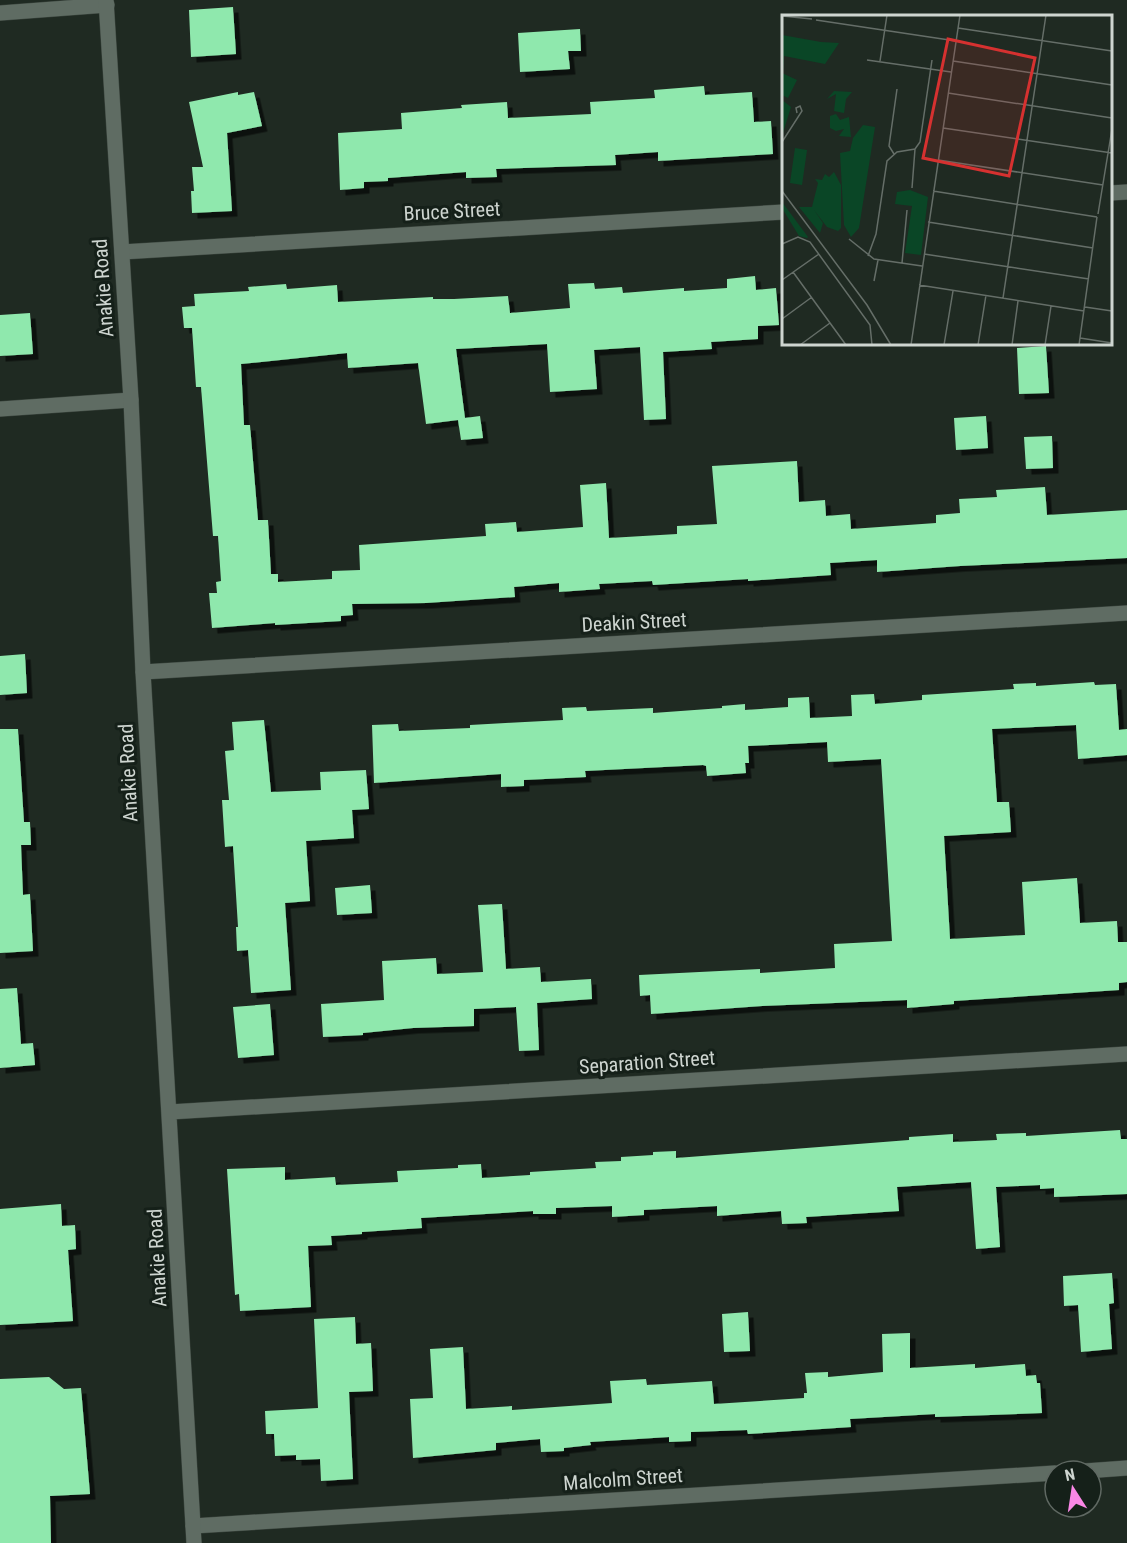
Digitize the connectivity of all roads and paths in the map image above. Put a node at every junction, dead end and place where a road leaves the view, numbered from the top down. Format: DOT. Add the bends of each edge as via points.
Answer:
graph roads {
  1 [pos="106,3"];
  2 [pos="0,13"];
  3 [pos="1127,192"];
  4 [pos="1112,193"];
  5 [pos="782,213"];
  6 [pos="122,252"];
  7 [pos="131,399"];
  8 [pos="0,409"];
  9 [pos="1127,613"];
  10 [pos="143,672"];
  11 [pos="1127,1054"];
  12 [pos="170,1112"];
  13 [pos="1127,1468"];
  14 [pos="1103,1470"];
  15 [pos="1043,1474"];
  16 [pos="193,1527"];
  17 [pos="194,1543"];
  1 -- 2 [label="street"];
  1 -- 6 [label="street, Anakie Road"];
  3 -- 4 [label="street"];
  5 -- 6 [label="street, Bruce Street"];
  6 -- 7 [label="street, Anakie Road"];
  7 -- 8 [label="street"];
  7 -- 10 [label="street, Anakie Road"];
  9 -- 10 [label="street, Deakin Street"];
  10 -- 12 [label="street, Anakie Road"];
  11 -- 12 [label="street, Separation Street"];
  12 -- 16 [label="street, Anakie Road"];
  13 -- 14 [label="street"];
  15 -- 16 [label="street, Malcolm Street"];
  16 -- 17 [label="street, Anakie Road"];
}
